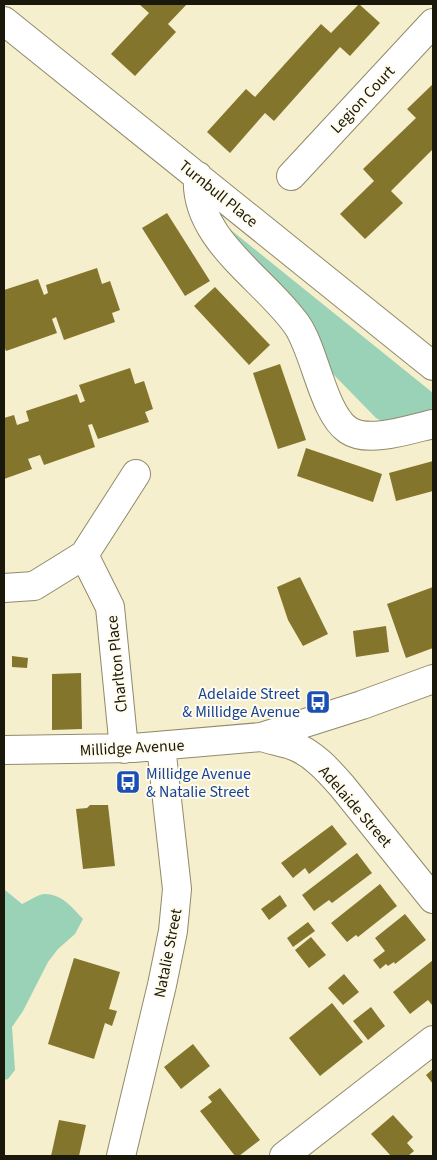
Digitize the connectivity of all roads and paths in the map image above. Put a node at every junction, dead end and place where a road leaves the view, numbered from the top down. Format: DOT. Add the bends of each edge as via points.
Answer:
graph roads {
  1 [pos="4,21"];
  2 [pos="433,23"];
  3 [pos="198,176"];
  4 [pos="291,176"];
  5 [pos="433,366"];
  6 [pos="433,424"];
  7 [pos="136,474"];
  8 [pos="84,554"];
  9 [pos="4,588"];
  10 [pos="433,679"];
  11 [pos="261,737"];
  12 [pos="161,746"];
  13 [pos="124,749"];
  14 [pos="4,750"];
  15 [pos="433,899"];
  16 [pos="433,1040"];
  17 [pos="121,1156"];
  18 [pos="284,1156"];
  1 -- 3 [label="street, Turnbull Place"];
  2 -- 4 [label="street, Legion Court"];
  3 -- 5 [label="street, Turnbull Place"];
  3 -- 6 [label="street" via="200,200 214,231 232,256 297,325 330,406 340,422 357,435 366,436"];
  7 -- 8 [label="street"];
  8 -- 9 [label="street" via="34,586"];
  8 -- 13 [label="street, Charlton Place" via="110,607"];
  10 -- 11 [label="street"];
  11 -- 12 [label="street, Millidge Avenue"];
  11 -- 15 [label="street, Adelaide Street" via="293,746 329,771"];
  12 -- 13 [label="street, Millidge Avenue"];
  12 -- 17 [label="street, Natalie Street" via="177,906 162,985"];
  13 -- 14 [label="street, Millidge Avenue"];
  16 -- 18 [label="street"];
}
